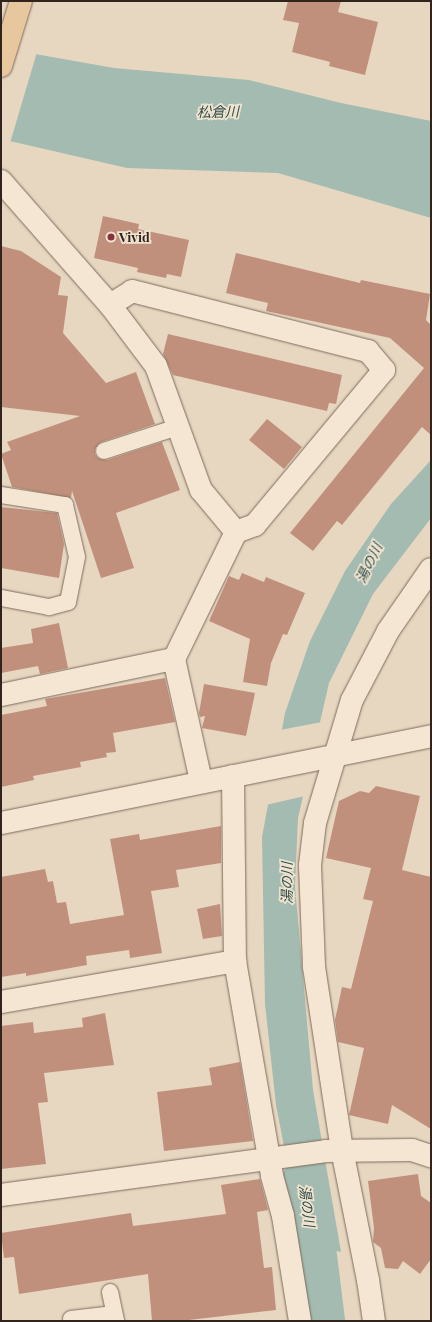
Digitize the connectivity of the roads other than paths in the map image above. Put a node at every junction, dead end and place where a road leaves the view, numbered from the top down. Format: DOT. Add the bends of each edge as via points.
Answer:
graph roads {
  1 [pos="20,1"];
  2 [pos="1,66"];
  3 [pos="1,181"];
  4 [pos="110,305"];
  5 [pos="178,427"];
  6 [pos="104,451"];
  7 [pos="1,495"];
  8 [pos="236,532"];
  9 [pos="431,569"];
  10 [pos="1,598"];
  11 [pos="174,659"];
  12 [pos="1,695"];
  13 [pos="431,736"];
  14 [pos="327,758"];
  15 [pos="243,774"];
  16 [pos="201,781"];
  17 [pos="1,823"];
  18 [pos="235,962"];
  19 [pos="1,1002"];
  20 [pos="334,1150"];
  21 [pos="431,1156"];
  22 [pos="273,1158"];
  23 [pos="1,1195"];
  24 [pos="110,1292"];
  25 [pos="115,1317"];
  26 [pos="71,1319"];
  27 [pos="300,1321"];
  28 [pos="374,1321"];
  1 -- 2 [label="main road"];
  3 -- 4 [label="street"];
  4 -- 5 [label="street" via="156,366"];
  4 -- 8 [label="street" via="132,291 368,351 384,370 255,525"];
  5 -- 6 [label="lane"];
  5 -- 8 [label="street" via="201,490"];
  7 -- 10 [label="lane" via="65,506 77,557 68,602 49,607"];
  8 -- 11 [label="street"];
  9 -- 14 [label="street" via="388,631 352,700"];
  11 -- 12 [label="street"];
  11 -- 16 [label="street"];
  13 -- 14 [label="street"];
  14 -- 15 [label="street"];
  14 -- 20 [label="street" via="310,865 314,966"];
  15 -- 16 [label="street"];
  15 -- 18 [label="street"];
  16 -- 17 [label="street"];
  18 -- 19 [label="street"];
  18 -- 22 [label="street"];
  20 -- 21 [label="street" via="412,1150"];
  20 -- 22 [label="street"];
  20 -- 28 [label="street" via="368,1280"];
  22 -- 23 [label="street"];
  22 -- 27 [label="street"];
  24 -- 25 [label="lane"];
  25 -- 26 [label="lane"];
}
